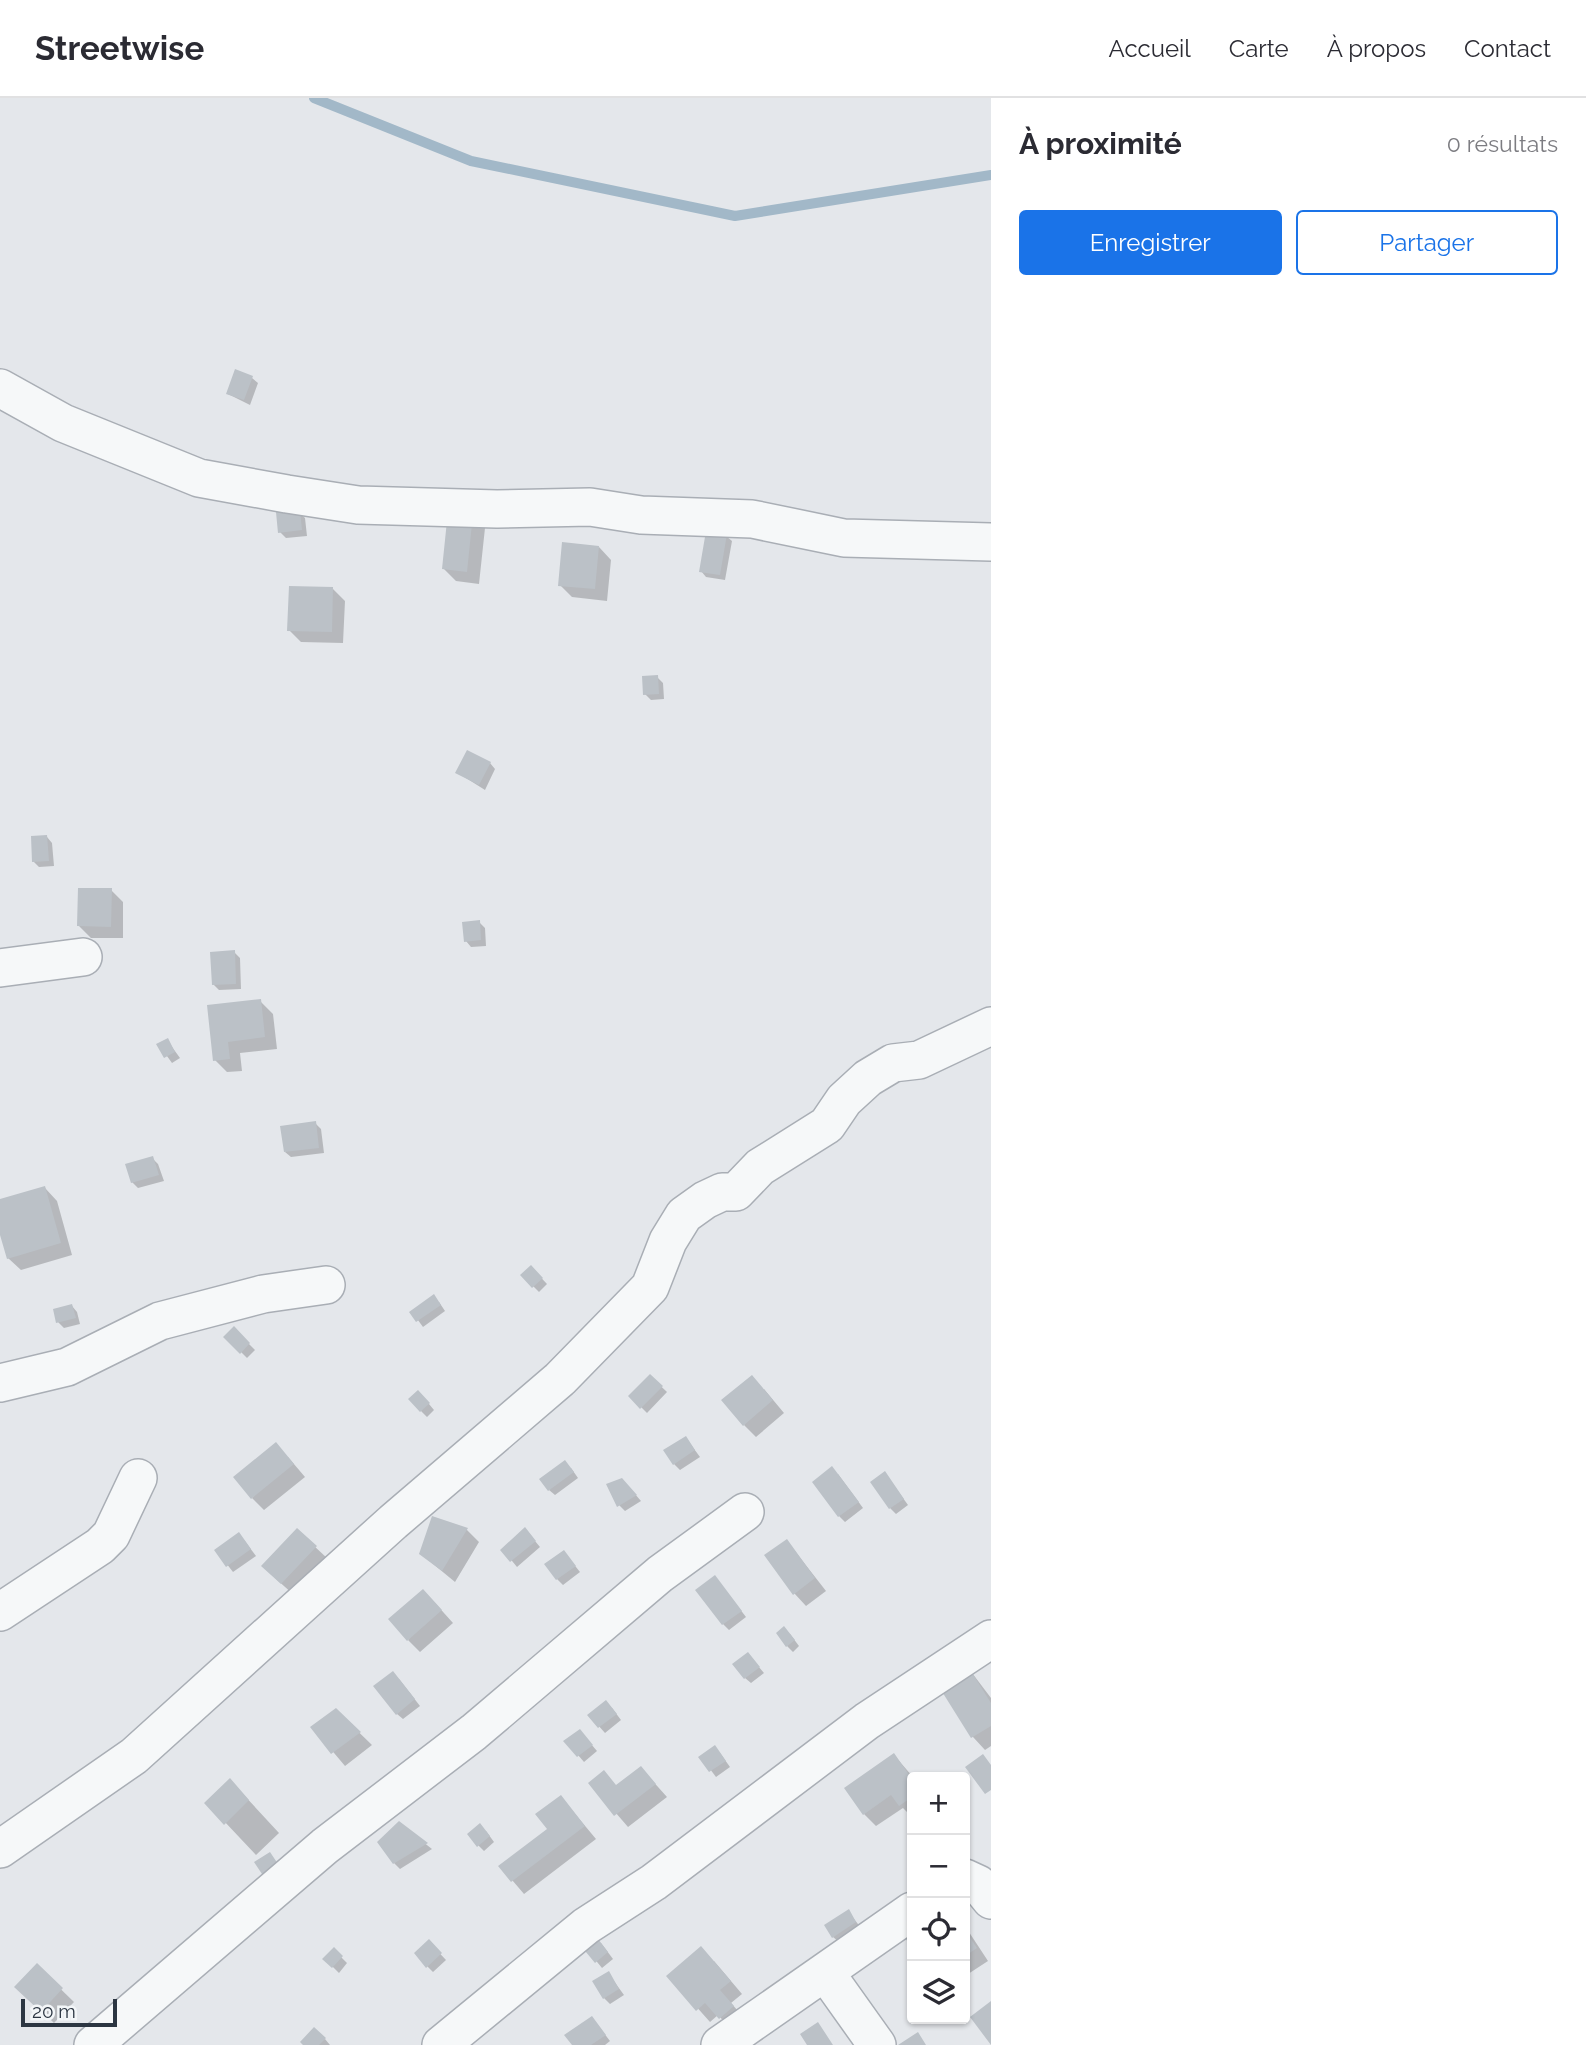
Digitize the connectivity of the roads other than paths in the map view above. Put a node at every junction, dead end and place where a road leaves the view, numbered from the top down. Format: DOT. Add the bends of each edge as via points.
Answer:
graph roads {
  1 [pos="0,388"];
  2 [pos="991,542"];
  3 [pos="83,957"];
  4 [pos="0,968"];
  5 [pos="991,1026"];
  6 [pos="326,1285"];
  7 [pos="0,1384"];
  8 [pos="138,1478"];
  9 [pos="746,1512"];
  10 [pos="0,1612"];
  11 [pos="991,1639"];
  12 [pos="0,1849"];
  13 [pos="970,1880"];
  14 [pos="991,1900"];
  15 [pos="907,1915"];
  16 [pos="825,1972"];
  17 [pos="93,2045"];
  18 [pos="441,2045"];
  19 [pos="720,2045"];
  20 [pos="877,2045"];
  1 -- 2 [label="street" via="63,423 200,478 287,494 358,505 590,507 641,515 752,519 844,538"];
  3 -- 4 [label="street"];
  5 -- 12 [label="street" via="919,1060 893,1063 844,1100 817,1132 760,1167 736,1192 722,1192 684,1215 650,1287 560,1379 134,1756"];
  6 -- 7 [label="street" via="263,1294 160,1321 67,1367"];
  8 -- 10 [label="street" via="111,1535 100,1546"];
  9 -- 17 [label="street" via="660,1574 474,1732 325,1846"];
  11 -- 18 [label="street" via="867,1721 654,1882 586,1926"];
  13 -- 14 [label="street"];
  15 -- 16 [label="street"];
  16 -- 19 [label="street"];
  16 -- 20 [label="street"];
}
